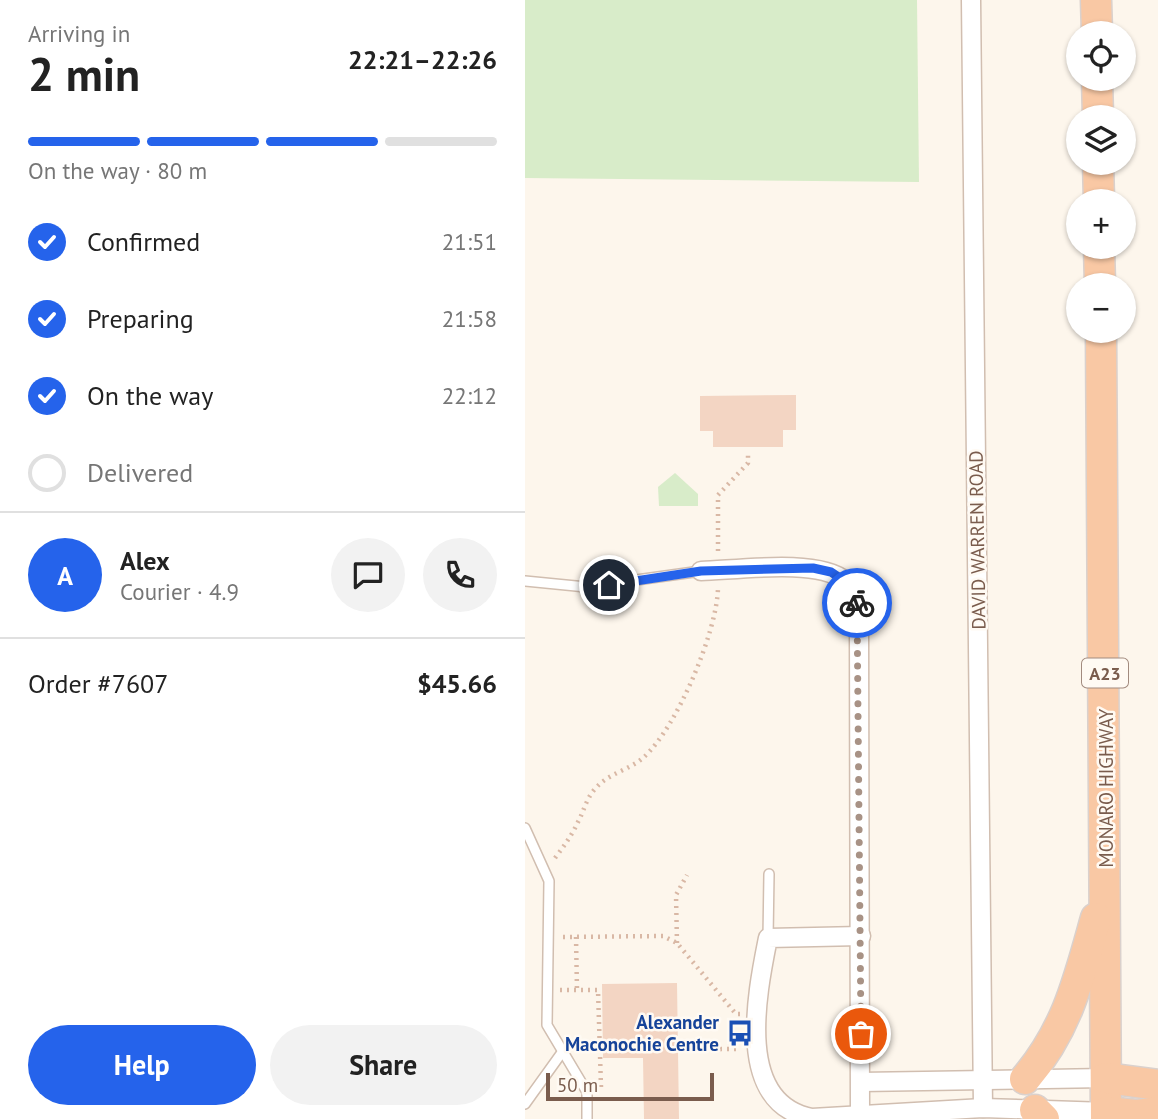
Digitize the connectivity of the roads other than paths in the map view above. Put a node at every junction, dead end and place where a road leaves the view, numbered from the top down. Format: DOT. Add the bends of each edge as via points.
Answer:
graph roads {
  1 [pos="971,0"];
  2 [pos="1096,0"];
  3 [pos="1097,21"];
  4 [pos="1101,343"];
  5 [pos="710,570"];
  6 [pos="525,581"];
  7 [pos="525,828"];
  8 [pos="769,874"];
  9 [pos="1106,880"];
  10 [pos="861,936"];
  11 [pos="768,938"];
  12 [pos="563,1051"];
  13 [pos="1106,1078"];
  14 [pos="1025,1079"];
  15 [pos="982,1080"];
  16 [pos="861,1082"];
  17 [pos="1158,1086"];
  18 [pos="525,1104"];
  19 [pos="983,1108"];
  20 [pos="1158,1112"];
  21 [pos="1040,1114"];
  22 [pos="1107,1115"];
  23 [pos="860,1118"];
  24 [pos="587,1119"];
  1 -- 15 [label="street, DAVID WARREN ROAD"];
  2 -- 3 [label="highway"];
  4 -- 9 [label="highway, MONARO HIGHWAY / A23"];
  5 -- 6 [label="lane" via="586,587"];
  5 -- 10 [label="street" via="813,568 846,582 856,597"];
  7 -- 12 [label="lane" via="549,881 547,1025"];
  8 -- 11 [label="lane"];
  9 -- 13 [label="highway, MONARO HIGHWAY / A23"];
  9 -- 14 [label="highway" via="1070,1008 1049,1051"];
  10 -- 11 [label="street"];
  10 -- 16 [label="street"];
  11 -- 23 [label="street" via="759,973 759,1069 764,1085 778,1104 799,1115"];
  12 -- 18 [label="lane"];
  12 -- 24 [label="lane" via="587,1091"];
  13 -- 14 [label="street"];
  13 -- 17 [label="highway"];
  13 -- 22 [label="highway, MONARO HIGHWAY / A23"];
  14 -- 15 [label="street"];
  15 -- 16 [label="street"];
  15 -- 19 [label="street, DAVID WARREN ROAD"];
  16 -- 23 [label="street"];
  19 -- 21 [label="street"];
  19 -- 23 [label="street"];
  20 -- 22 [label="highway"];
  21 -- 22 [label="street"];
}
